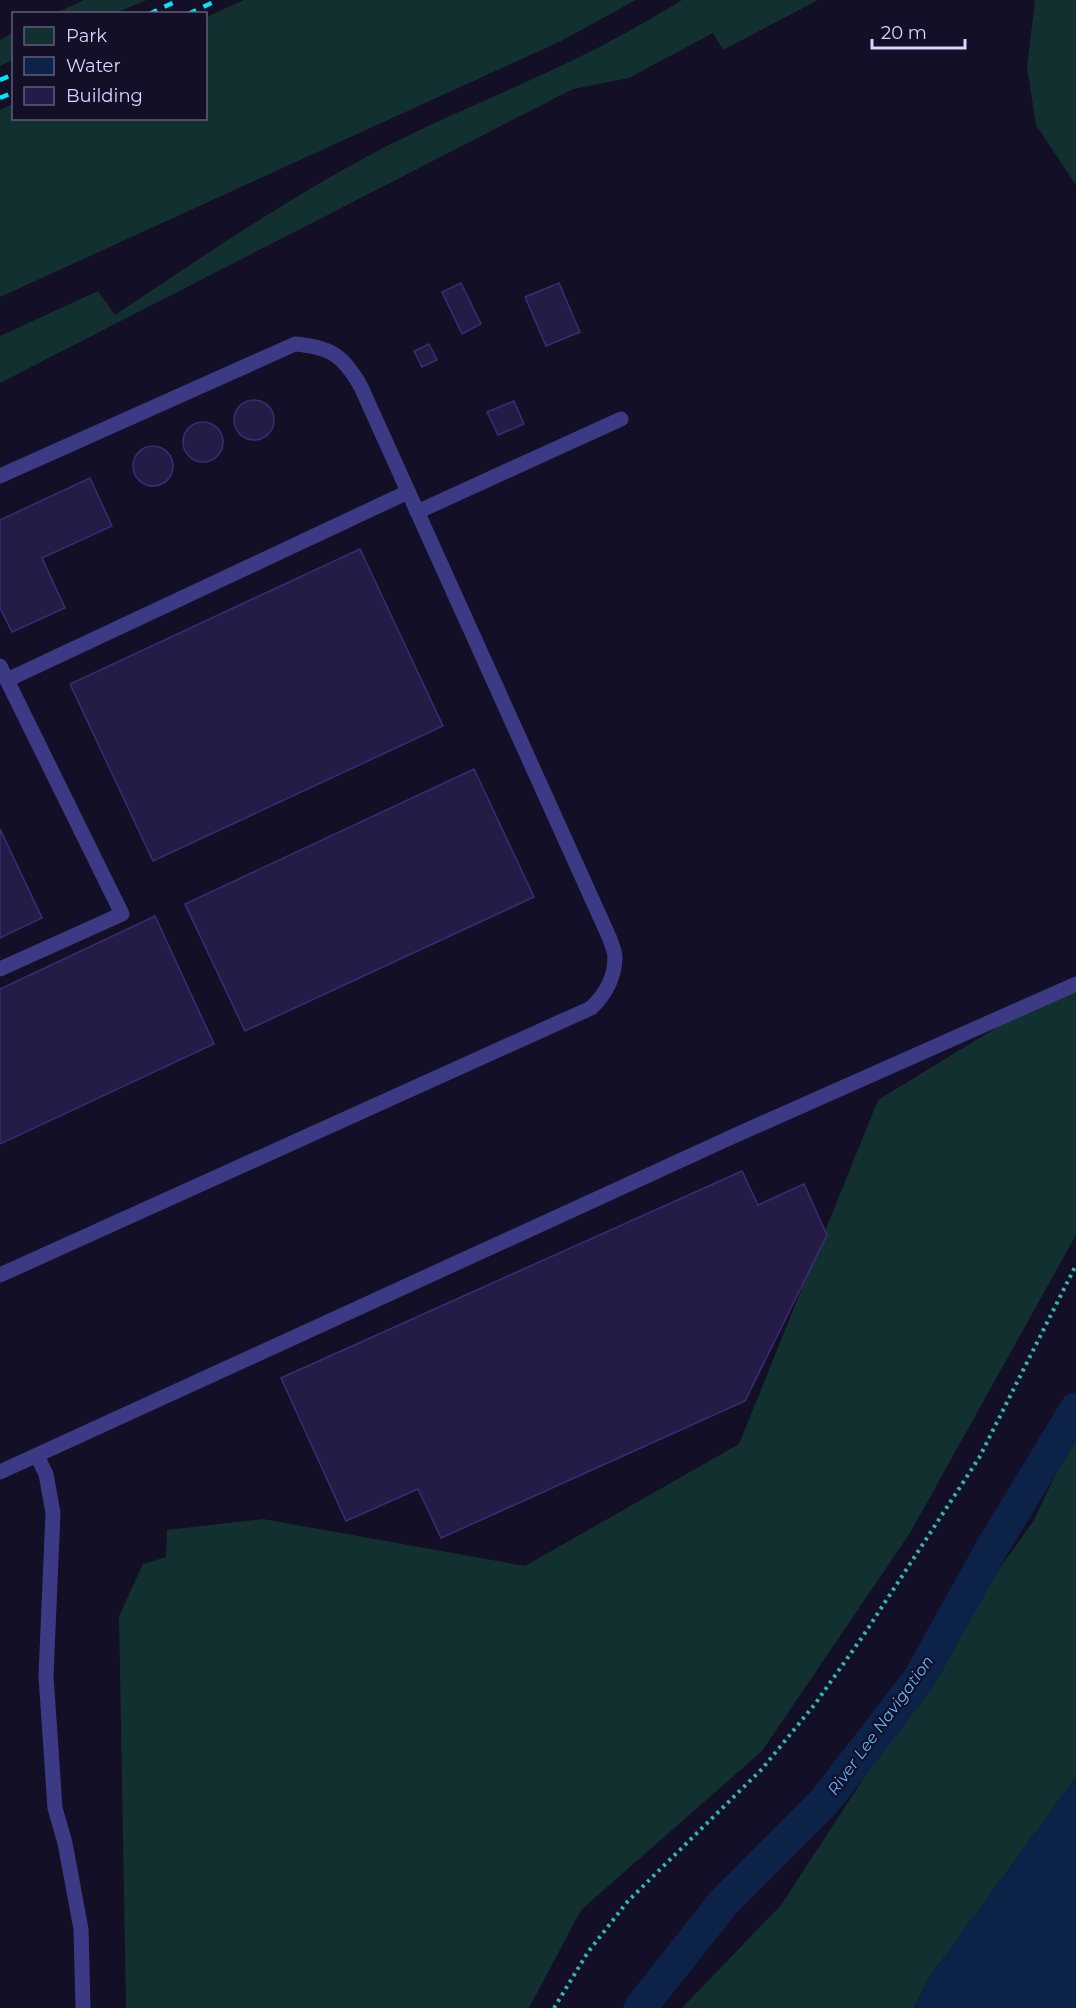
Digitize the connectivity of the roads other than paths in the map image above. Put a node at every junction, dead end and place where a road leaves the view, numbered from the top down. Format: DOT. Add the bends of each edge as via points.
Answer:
graph roads {
  1 [pos="621,419"];
  2 [pos="0,476"];
  3 [pos="408,492"];
  4 [pos="417,512"];
  5 [pos="0,666"];
  6 [pos="7,680"];
  7 [pos="0,969"];
  8 [pos="1076,984"];
  9 [pos="0,1275"];
  10 [pos="37,1456"];
  11 [pos="0,1472"];
  12 [pos="83,2008"];
  1 -- 4 [label="lane"];
  2 -- 3 [label="lane" via="295,344 335,353 351,368"];
  3 -- 4 [label="lane"];
  3 -- 6 [label="lane"];
  4 -- 9 [label="lane" via="609,939 615,956 604,996 591,1008"];
  5 -- 6 [label="lane"];
  6 -- 7 [label="lane" via="122,914"];
  8 -- 10 [label="lane" via="736,1135"];
  10 -- 11 [label="lane"];
  10 -- 12 [label="lane" via="46,1474 52,1513 46,1676 55,1808 81,1929"];
}
